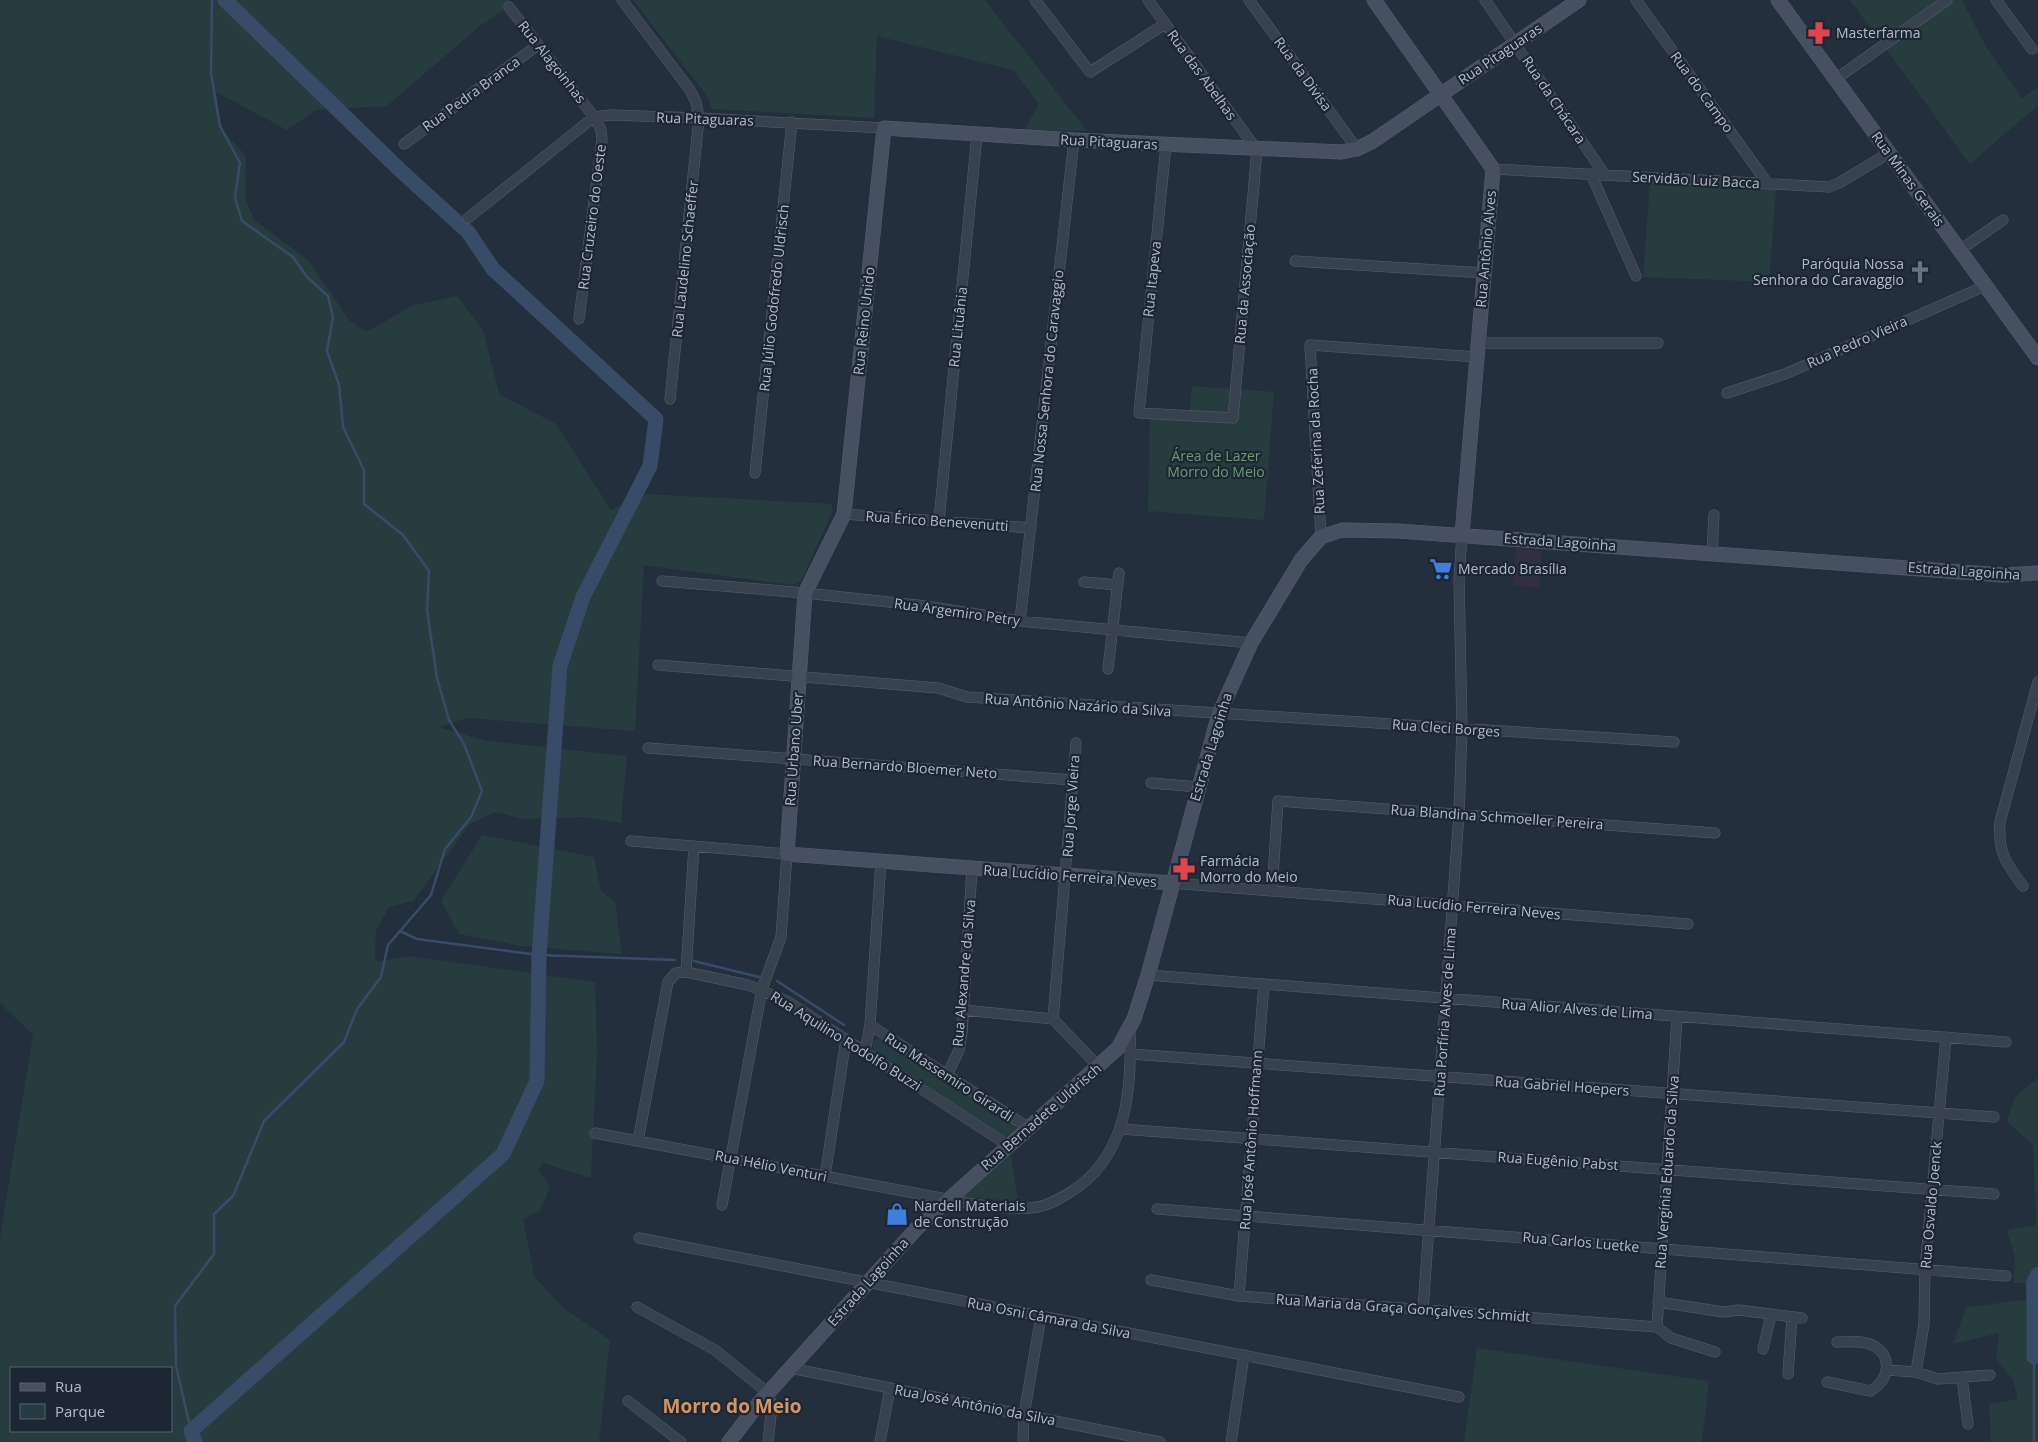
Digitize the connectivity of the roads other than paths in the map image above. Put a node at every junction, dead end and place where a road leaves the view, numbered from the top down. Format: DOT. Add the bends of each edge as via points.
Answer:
graph roads {
  1 [pos="622,0"];
  2 [pos="1035,0"];
  3 [pos="1148,0"];
  4 [pos="1249,0"];
  5 [pos="1374,0"];
  6 [pos="1485,0"];
  7 [pos="1579,0"];
  8 [pos="1636,0"];
  9 [pos="1778,0"];
  10 [pos="1947,0"];
  11 [pos="1996,0"];
  12 [pos="509,7"];
  13 [pos="1166,24"];
  14 [pos="1516,44"];
  15 [pos="538,45"];
  16 [pos="2032,49"];
  17 [pos="1836,79"];
  18 [pos="1441,95"];
  19 [pos="594,117"];
  20 [pos="699,118"];
  21 [pos="792,122"];
  22 [pos="884,128"];
  23 [pos="978,135"];
  24 [pos="1074,140"];
  25 [pos="404,144"];
  26 [pos="1166,145"];
  27 [pos="1357,148"];
  28 [pos="1257,150"];
  29 [pos="1889,153"];
  30 [pos="1493,169"];
  31 [pos="1591,174"];
  32 [pos="1605,175"];
  33 [pos="1768,184"];
  34 [pos="468,218"];
  35 [pos="2003,220"];
  36 [pos="1960,250"];
  37 [pos="1295,261"];
  38 [pos="1484,273"];
  39 [pos="1636,276"];
  40 [pos="1985,286"];
  41 [pos="579,318"];
  42 [pos="1478,343"];
  43 [pos="1658,343"];
  44 [pos="1477,357"];
  45 [pos="2038,358"];
  46 [pos="1726,393"];
  47 [pos="670,399"];
  48 [pos="1233,418"];
  49 [pos="755,473"];
  50 [pos="844,514"];
  51 [pos="1714,515"];
  52 [pos="939,520"];
  53 [pos="1031,528"];
  54 [pos="1462,535"];
  55 [pos="1321,537"];
  56 [pos="1712,554"];
  57 [pos="2038,573"];
  58 [pos="1120,574"];
  59 [pos="662,581"];
  60 [pos="1084,582"];
  61 [pos="1118,585"];
  62 [pos="805,593"];
  63 [pos="1020,621"];
  64 [pos="1113,630"];
  65 [pos="1251,643"];
  66 [pos="658,665"];
  67 [pos="1108,669"];
  68 [pos="799,677"];
  69 [pos="2038,682"];
  70 [pos="1219,714"];
  71 [pos="1462,729"];
  72 [pos="1674,742"];
  73 [pos="1076,743"];
  74 [pos="648,748"];
  75 [pos="794,759"];
  76 [pos="1073,780"];
  77 [pos="1151,784"];
  78 [pos="1198,787"];
  79 [pos="1458,814"];
  80 [pos="1715,833"];
  81 [pos="631,841"];
  82 [pos="694,846"];
  83 [pos="787,854"];
  84 [pos="881,861"];
  85 [pos="972,868"];
  86 [pos="1066,875"];
  87 [pos="1172,883"];
  88 [pos="2022,886"];
  89 [pos="1272,891"];
  90 [pos="1453,906"];
  91 [pos="1688,924"];
  92 [pos="686,972"];
  93 [pos="1148,975"];
  94 [pos="1264,984"];
  95 [pos="762,989"];
  96 [pos="1446,998"];
  97 [pos="964,1010"];
  98 [pos="1677,1017"];
  99 [pos="1053,1019"];
  100 [pos="870,1025"];
  101 [pos="1130,1030"];
  102 [pos="1946,1038"];
  103 [pos="846,1039"];
  104 [pos="2006,1042"];
  105 [pos="865,1052"];
  106 [pos="1131,1054"];
  107 [pos="1257,1064"];
  108 [pos="1099,1067"];
  109 [pos="946,1075"];
  110 [pos="1440,1077"];
  111 [pos="1672,1094"];
  112 [pos="1939,1114"];
  113 [pos="1994,1117"];
  114 [pos="1029,1128"];
  115 [pos="1121,1129"];
  116 [pos="595,1133"];
  117 [pos="1251,1138"];
  118 [pos="638,1141"];
  119 [pos="1009,1146"];
  120 [pos="1435,1152"];
  121 [pos="731,1159"];
  122 [pos="1667,1170"];
  123 [pos="825,1176"];
  124 [pos="1932,1189"];
  125 [pos="1994,1194"];
  126 [pos="947,1199"];
  127 [pos="722,1205"];
  128 [pos="1157,1209"];
  129 [pos="1245,1216"];
  130 [pos="1429,1230"];
  131 [pos="640,1238"];
  132 [pos="1662,1249"];
  133 [pos="1925,1270"];
  134 [pos="2006,1276"];
  135 [pos="1150,1280"];
  136 [pos="868,1282"];
  137 [pos="1239,1296"];
  138 [pos="1658,1302"];
  139 [pos="637,1307"];
  140 [pos="1423,1309"];
  141 [pos="1771,1315"];
  142 [pos="1042,1316"];
  143 [pos="1656,1328"];
  144 [pos="1837,1342"];
  145 [pos="1764,1350"];
  146 [pos="1715,1352"];
  147 [pos="1244,1355"];
  148 [pos="790,1368"];
  149 [pos="1887,1370"];
  150 [pos="1916,1372"];
  151 [pos="1788,1374"];
  152 [pos="1990,1375"];
  153 [pos="1962,1378"];
  154 [pos="1827,1382"];
  155 [pos="890,1388"];
  156 [pos="768,1393"];
  157 [pos="1460,1397"];
  158 [pos="628,1401"];
  159 [pos="1024,1415"];
  160 [pos="1968,1424"];
  161 [pos="1137,1440"];
  162 [pos="681,1442"];
  163 [pos="729,1442"];
  164 [pos="768,1442"];
  165 [pos="880,1442"];
  166 [pos="1023,1442"];
  167 [pos="1160,1442"];
  168 [pos="1231,1442"];
  1 -- 20 [label="street" via="690,90"];
  2 -- 13 [label="street" via="1090,72"];
  3 -- 13 [label="street, Rua das Abelhas"];
  4 -- 27 [label="street, Rua da Divisa"];
  5 -- 18 [label="street"];
  6 -- 14 [label="street, Rua da Chácara"];
  7 -- 14 [label="street, Rua Pitaguaras"];
  8 -- 33 [label="street, Rua do Campo"];
  9 -- 17 [label="street, Rua Minas Gerais"];
  10 -- 17 [label="street"];
  11 -- 16 [label="street"];
  12 -- 15 [label="street, Rua Alagoinhas"];
  13 -- 28 [label="street, Rua das Abelhas"];
  14 -- 18 [label="street, Rua Pitaguaras"];
  14 -- 32 [label="street, Rua da Chácara"];
  15 -- 19 [label="street, Rua Alagoinhas"];
  15 -- 25 [label="street, Rua Pedra Branca"];
  17 -- 29 [label="street, Rua Minas Gerais"];
  18 -- 27 [label="street, Rua Pitaguaras"];
  18 -- 30 [label="street"];
  19 -- 20 [label="street, Rua Pitaguaras"];
  19 -- 34 [label="street"];
  19 -- 41 [label="street, Rua Cruzeiro do Oeste" via="602,140"];
  20 -- 21 [label="street, Rua Pitaguaras"];
  20 -- 47 [label="street, Rua Laudelino Schaeffer"];
  21 -- 22 [label="street, Rua Pitaguaras"];
  21 -- 49 [label="street, Rua Júlio Godofredo Uldrisch"];
  22 -- 23 [label="street, Rua Pitaguaras"];
  22 -- 50 [label="street, Rua Reino Unido"];
  23 -- 24 [label="street, Rua Pitaguaras"];
  23 -- 52 [label="street, Rua Lituânia"];
  24 -- 26 [label="street, Rua Pitaguaras"];
  24 -- 53 [label="street, Rua Nossa Senhora do Caravaggio"];
  26 -- 28 [label="street, Rua Pitaguaras"];
  26 -- 48 [label="street, Rua Itapeva" via="1139,412"];
  27 -- 28 [label="street, Rua Pitaguaras" via="1324,153"];
  28 -- 48 [label="street, Rua da Associação"];
  29 -- 33 [label="street, Servidão Luiz Bacca" via="1840,184 1829,187"];
  29 -- 36 [label="street, Rua Minas Gerais"];
  30 -- 31 [label="street, Servidão Luiz Bacca"];
  30 -- 38 [label="street, Rua Antônio Alves"];
  31 -- 32 [label="street, Servidão Luiz Bacca"];
  31 -- 39 [label="street"];
  32 -- 33 [label="street, Servidão Luiz Bacca"];
  35 -- 36 [label="street"];
  36 -- 40 [label="street, Rua Minas Gerais"];
  37 -- 38 [label="street"];
  38 -- 42 [label="street, Rua Antônio Alves"];
  40 -- 45 [label="street, Rua Minas Gerais"];
  40 -- 46 [label="street, Rua Pedro Vieira" via="1785,374"];
  42 -- 43 [label="street"];
  42 -- 44 [label="street, Rua Antônio Alves"];
  44 -- 54 [label="street, Rua Antônio Alves"];
  44 -- 55 [label="street, Rua Zeferina da Rocha" via="1310,345"];
  50 -- 52 [label="street, Rua Érico Benevenutti"];
  50 -- 62 [label="street, Rua Urbano Uber"];
  51 -- 56 [label="street"];
  52 -- 53 [label="street, Rua Érico Benevenutti"];
  53 -- 63 [label="street, Rua Nossa Senhora do Caravaggio"];
  54 -- 55 [label="street, Estrada Lagoinha" via="1353,529"];
  54 -- 56 [label="street, Estrada Lagoinha"];
  54 -- 71 [label="street, Rua Porfíria Alves de Lima" via="1459,579"];
  55 -- 65 [label="street, Estrada Lagoinha" via="1301,560"];
  56 -- 57 [label="street, Estrada Lagoinha" via="2003,575"];
  58 -- 61 [label="street"];
  59 -- 62 [label="street, Rua Argemiro Petry"];
  60 -- 61 [label="street"];
  61 -- 64 [label="street"];
  62 -- 63 [label="street, Rua Argemiro Petry" via="926,606"];
  62 -- 68 [label="street, Rua Urbano Uber"];
  63 -- 64 [label="street, Rua Argemiro Petry"];
  64 -- 65 [label="street, Rua Argemiro Petry"];
  64 -- 67 [label="street"];
  65 -- 70 [label="street, Estrada Lagoinha"];
  66 -- 68 [label="street, Rua Antônio Nazário da Silva"];
  68 -- 70 [label="street, Rua Antônio Nazário da Silva" via="938,688 967,698"];
  68 -- 75 [label="street, Rua Urbano Uber"];
  69 -- 88 [label="street" via="2000,822 2002,854"];
  70 -- 71 [label="street, Rua Cleci Borges"];
  70 -- 78 [label="street, Estrada Lagoinha"];
  71 -- 72 [label="street, Rua Cleci Borges"];
  71 -- 79 [label="street, Rua Porfíria Alves de Lima"];
  73 -- 76 [label="street, Rua Jorge Vieira"];
  74 -- 75 [label="street, Rua Bernardo Bloemer Neto"];
  75 -- 76 [label="street, Rua Bernardo Bloemer Neto"];
  75 -- 83 [label="street, Rua Urbano Uber"];
  76 -- 86 [label="street, Rua Jorge Vieira"];
  77 -- 78 [label="street"];
  78 -- 87 [label="street, Estrada Lagoinha"];
  79 -- 80 [label="street, Rua Blandina Schmoeller Pereira"];
  79 -- 89 [label="street, Rua Blandina Schmoeller Pereira" via="1278,801"];
  79 -- 90 [label="street, Rua Porfíria Alves de Lima"];
  81 -- 82 [label="street, Rua Lucídio Ferreira Neves"];
  82 -- 83 [label="street, Rua Lucídio Ferreira Neves"];
  82 -- 92 [label="street"];
  83 -- 84 [label="street, Rua Lucídio Ferreira Neves"];
  83 -- 95 [label="street, Rua Urbano Uber" via="781,937"];
  84 -- 85 [label="street, Rua Lucídio Ferreira Neves"];
  84 -- 100 [label="street"];
  85 -- 86 [label="street, Rua Lucídio Ferreira Neves"];
  85 -- 97 [label="street, Rua Alexandre da Silva"];
  86 -- 87 [label="street, Rua Lucídio Ferreira Neves"];
  86 -- 99 [label="street, Rua Jorge Vieira"];
  87 -- 89 [label="street, Rua Lucídio Ferreira Neves"];
  87 -- 93 [label="street, Estrada Lagoinha"];
  89 -- 90 [label="street, Rua Lucídio Ferreira Neves"];
  90 -- 91 [label="street, Rua Lucídio Ferreira Neves"];
  90 -- 96 [label="street, Rua Porfíria Alves de Lima"];
  92 -- 95 [label="street, Rua Aquilino Rodolfo Buzzi"];
  92 -- 118 [label="street" via="676,973 670,978"];
  93 -- 94 [label="street, Rua Alior Alves de Lima"];
  93 -- 101 [label="street, Estrada Lagoinha"];
  94 -- 96 [label="street, Rua Alior Alves de Lima"];
  94 -- 107 [label="street, Rua José Antônio Hoffmann"];
  95 -- 103 [label="street, Rua Aquilino Rodolfo Buzzi"];
  95 -- 121 [label="street, Rua Urbano Uber"];
  96 -- 98 [label="street, Rua Alior Alves de Lima"];
  96 -- 110 [label="street, Rua Porfíria Alves de Lima"];
  97 -- 99 [label="street"];
  97 -- 109 [label="street, Rua Alexandre da Silva" via="959,1050"];
  98 -- 102 [label="street, Rua Alior Alves de Lima"];
  98 -- 111 [label="street, Rua Vergínia Eduardo da Silva"];
  99 -- 108 [label="street"];
  100 -- 105 [label="street"];
  100 -- 109 [label="street, Rua Massemiro Girardi"];
  101 -- 106 [label="street, Estrada Lagoinha"];
  101 -- 108 [label="street, Rua Bernadete Uldrisch"];
  102 -- 104 [label="street, Rua Alior Alves de Lima"];
  102 -- 112 [label="street, Rua Osvaldo Joenck"];
  103 -- 105 [label="street, Rua Aquilino Rodolfo Buzzi"];
  103 -- 123 [label="street"];
  105 -- 119 [label="street, Rua Aquilino Rodolfo Buzzi"];
  106 -- 107 [label="street, Rua Gabriel Hoepers"];
  106 -- 115 [label="street, Estrada Lagoinha"];
  107 -- 110 [label="street, Rua Gabriel Hoepers"];
  107 -- 117 [label="street, Rua José Antônio Hoffmann"];
  108 -- 114 [label="street, Rua Bernadete Uldrisch"];
  109 -- 114 [label="street, Rua Massemiro Girardi"];
  110 -- 111 [label="street, Rua Gabriel Hoepers"];
  110 -- 120 [label="street, Rua Porfíria Alves de Lima"];
  111 -- 112 [label="street, Rua Gabriel Hoepers"];
  111 -- 122 [label="street, Rua Vergínia Eduardo da Silva"];
  112 -- 113 [label="street, Rua Gabriel Hoepers"];
  112 -- 124 [label="street, Rua Osvaldo Joenck"];
  114 -- 119 [label="street, Rua Bernadete Uldrisch"];
  115 -- 117 [label="street, Rua Eugênio Pabst"];
  115 -- 126 [label="street, Estrada Lagoinha" via="1096,1171 1082,1184 1049,1203 1022,1208"];
  116 -- 118 [label="street, Rua Hélio Venturi"];
  117 -- 120 [label="street, Rua Eugênio Pabst"];
  117 -- 129 [label="street, Rua José Antônio Hoffmann"];
  118 -- 121 [label="street, Rua Hélio Venturi"];
  119 -- 126 [label="street, Rua Bernadete Uldrisch"];
  120 -- 122 [label="street, Rua Eugênio Pabst"];
  120 -- 130 [label="street, Rua Porfíria Alves de Lima"];
  121 -- 123 [label="street, Rua Hélio Venturi"];
  121 -- 127 [label="street, Rua Urbano Uber"];
  122 -- 124 [label="street, Rua Eugênio Pabst"];
  122 -- 132 [label="street, Rua Vergínia Eduardo da Silva"];
  123 -- 126 [label="street, Rua Hélio Venturi"];
  124 -- 125 [label="street, Rua Eugênio Pabst"];
  124 -- 133 [label="street, Rua Osvaldo Joenck"];
  126 -- 136 [label="street, Estrada Lagoinha"];
  128 -- 129 [label="street, Rua Carlos Luetke"];
  129 -- 130 [label="street, Rua Carlos Luetke"];
  129 -- 137 [label="street, Rua José Antônio Hoffmann"];
  130 -- 132 [label="street, Rua Carlos Luetke"];
  130 -- 140 [label="street, Rua Porfíria Alves de Lima"];
  131 -- 136 [label="street, Rua Osni Câmara da Silva"];
  132 -- 133 [label="street, Rua Carlos Luetke"];
  132 -- 138 [label="street, Rua Vergínia Eduardo da Silva"];
  133 -- 134 [label="street, Rua Carlos Luetke"];
  133 -- 150 [label="street, Rua Osvaldo Joenck" via="1924,1324"];
  135 -- 137 [label="street, Rua Maria da Graça Gonçalves Schmidt"];
  136 -- 142 [label="street, Rua Osni Câmara da Silva"];
  136 -- 148 [label="street, Estrada Lagoinha"];
  137 -- 140 [label="street, Rua Maria da Graça Gonçalves Schmidt"];
  138 -- 141 [label="street"];
  138 -- 143 [label="street, Rua Vergínia Eduardo da Silva"];
  139 -- 156 [label="street" via="715,1350"];
  140 -- 143 [label="street, Rua Maria da Graça Gonçalves Schmidt"];
  141 -- 145 [label="street"];
  141 -- 151 [label="street" via="1797,1318"];
  142 -- 147 [label="street, Rua Osni Câmara da Silva"];
  142 -- 159 [label="street"];
  143 -- 146 [label="street" via="1671,1338"];
  144 -- 149 [label="street" via="1872,1345 1886,1360"];
  147 -- 157 [label="street, Rua Osni Câmara da Silva"];
  147 -- 168 [label="street"];
  148 -- 155 [label="street, Rua José Antônio da Silva"];
  148 -- 156 [label="street, Estrada Lagoinha"];
  149 -- 150 [label="street"];
  149 -- 154 [label="street" via="1883,1381 1870,1391"];
  150 -- 153 [label="street" via="1938,1379"];
  152 -- 153 [label="street"];
  153 -- 160 [label="street"];
  155 -- 159 [label="street, Rua José Antônio da Silva"];
  155 -- 165 [label="street"];
  156 -- 163 [label="street, Estrada Lagoinha"];
  156 -- 164 [label="street" via="772,1406"];
  158 -- 162 [label="street"];
  159 -- 161 [label="street, Rua José Antônio da Silva"];
  159 -- 166 [label="street"];
  161 -- 167 [label="street, Rua José Antônio da Silva"];
}
